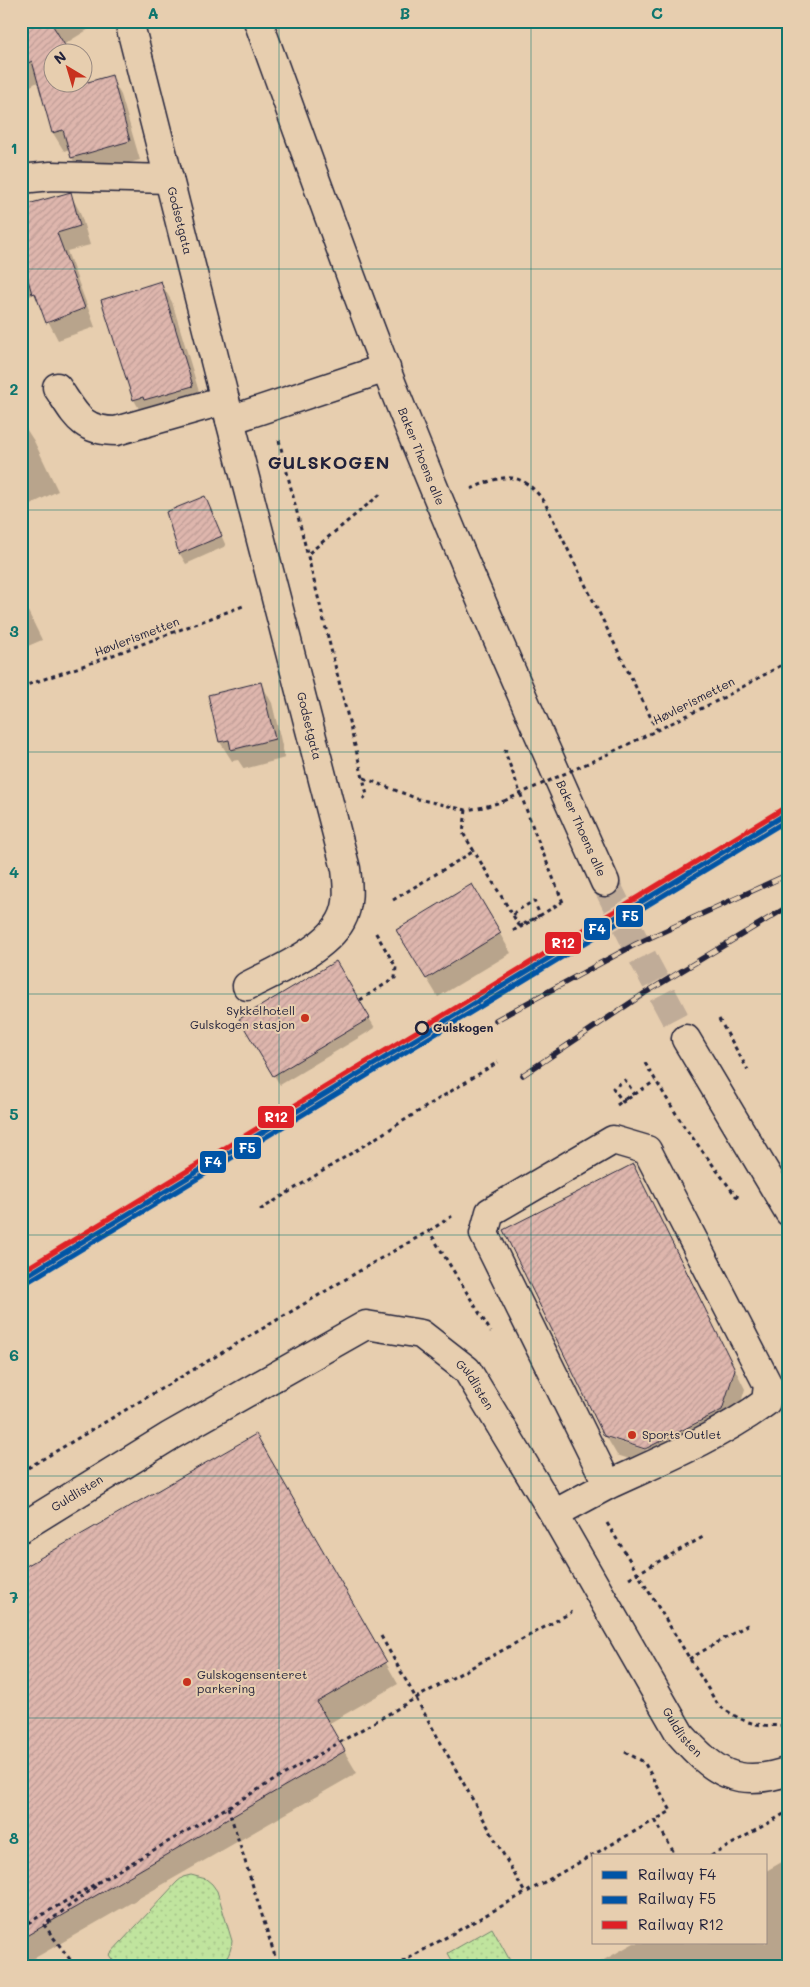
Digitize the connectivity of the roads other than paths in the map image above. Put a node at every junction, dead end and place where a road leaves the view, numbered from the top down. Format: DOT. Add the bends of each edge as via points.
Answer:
graph roads {
  1 [pos="130,21"];
  2 [pos="258,21"];
  3 [pos="169,178"];
  4 [pos="21,179"];
  5 [pos="386,368"];
  6 [pos="57,387"];
  7 [pos="228,410"];
  8 [pos="605,882"];
  9 [pos="247,986"];
  10 [pos="686,1039"];
  11 [pos="789,1212"];
  12 [pos="599,1490"];
  13 [pos="554,1514"];
  14 [pos="21,1528"];
  15 [pos="789,1771"];
  1 -- 3 [label="street, Godsetgata"];
  2 -- 5 [label="street, Baker Thoens alle"];
  3 -- 4 [label="street" via="51,176"];
  3 -- 7 [label="street, Godsetgata"];
  5 -- 7 [label="street" via="270,408"];
  5 -- 8 [label="street, Baker Thoens alle" via="524,701"];
  6 -- 7 [label="street" via="80,421 101,431"];
  7 -- 9 [label="street, Godsetgata" via="348,886 341,921 329,936"];
  10 -- 11 [label="street"];
  12 -- 12 [label="street" via="484,1234 490,1212 613,1140 647,1150 768,1386 766,1402 748,1416"];
  12 -- 13 [label="street"];
  13 -- 14 [label="street, Guldlisten" via="467,1370 421,1334 366,1325 170,1436"];
  13 -- 15 [label="street, Guldlisten" via="680,1734 699,1755 723,1772 746,1778 770,1777"];
}
